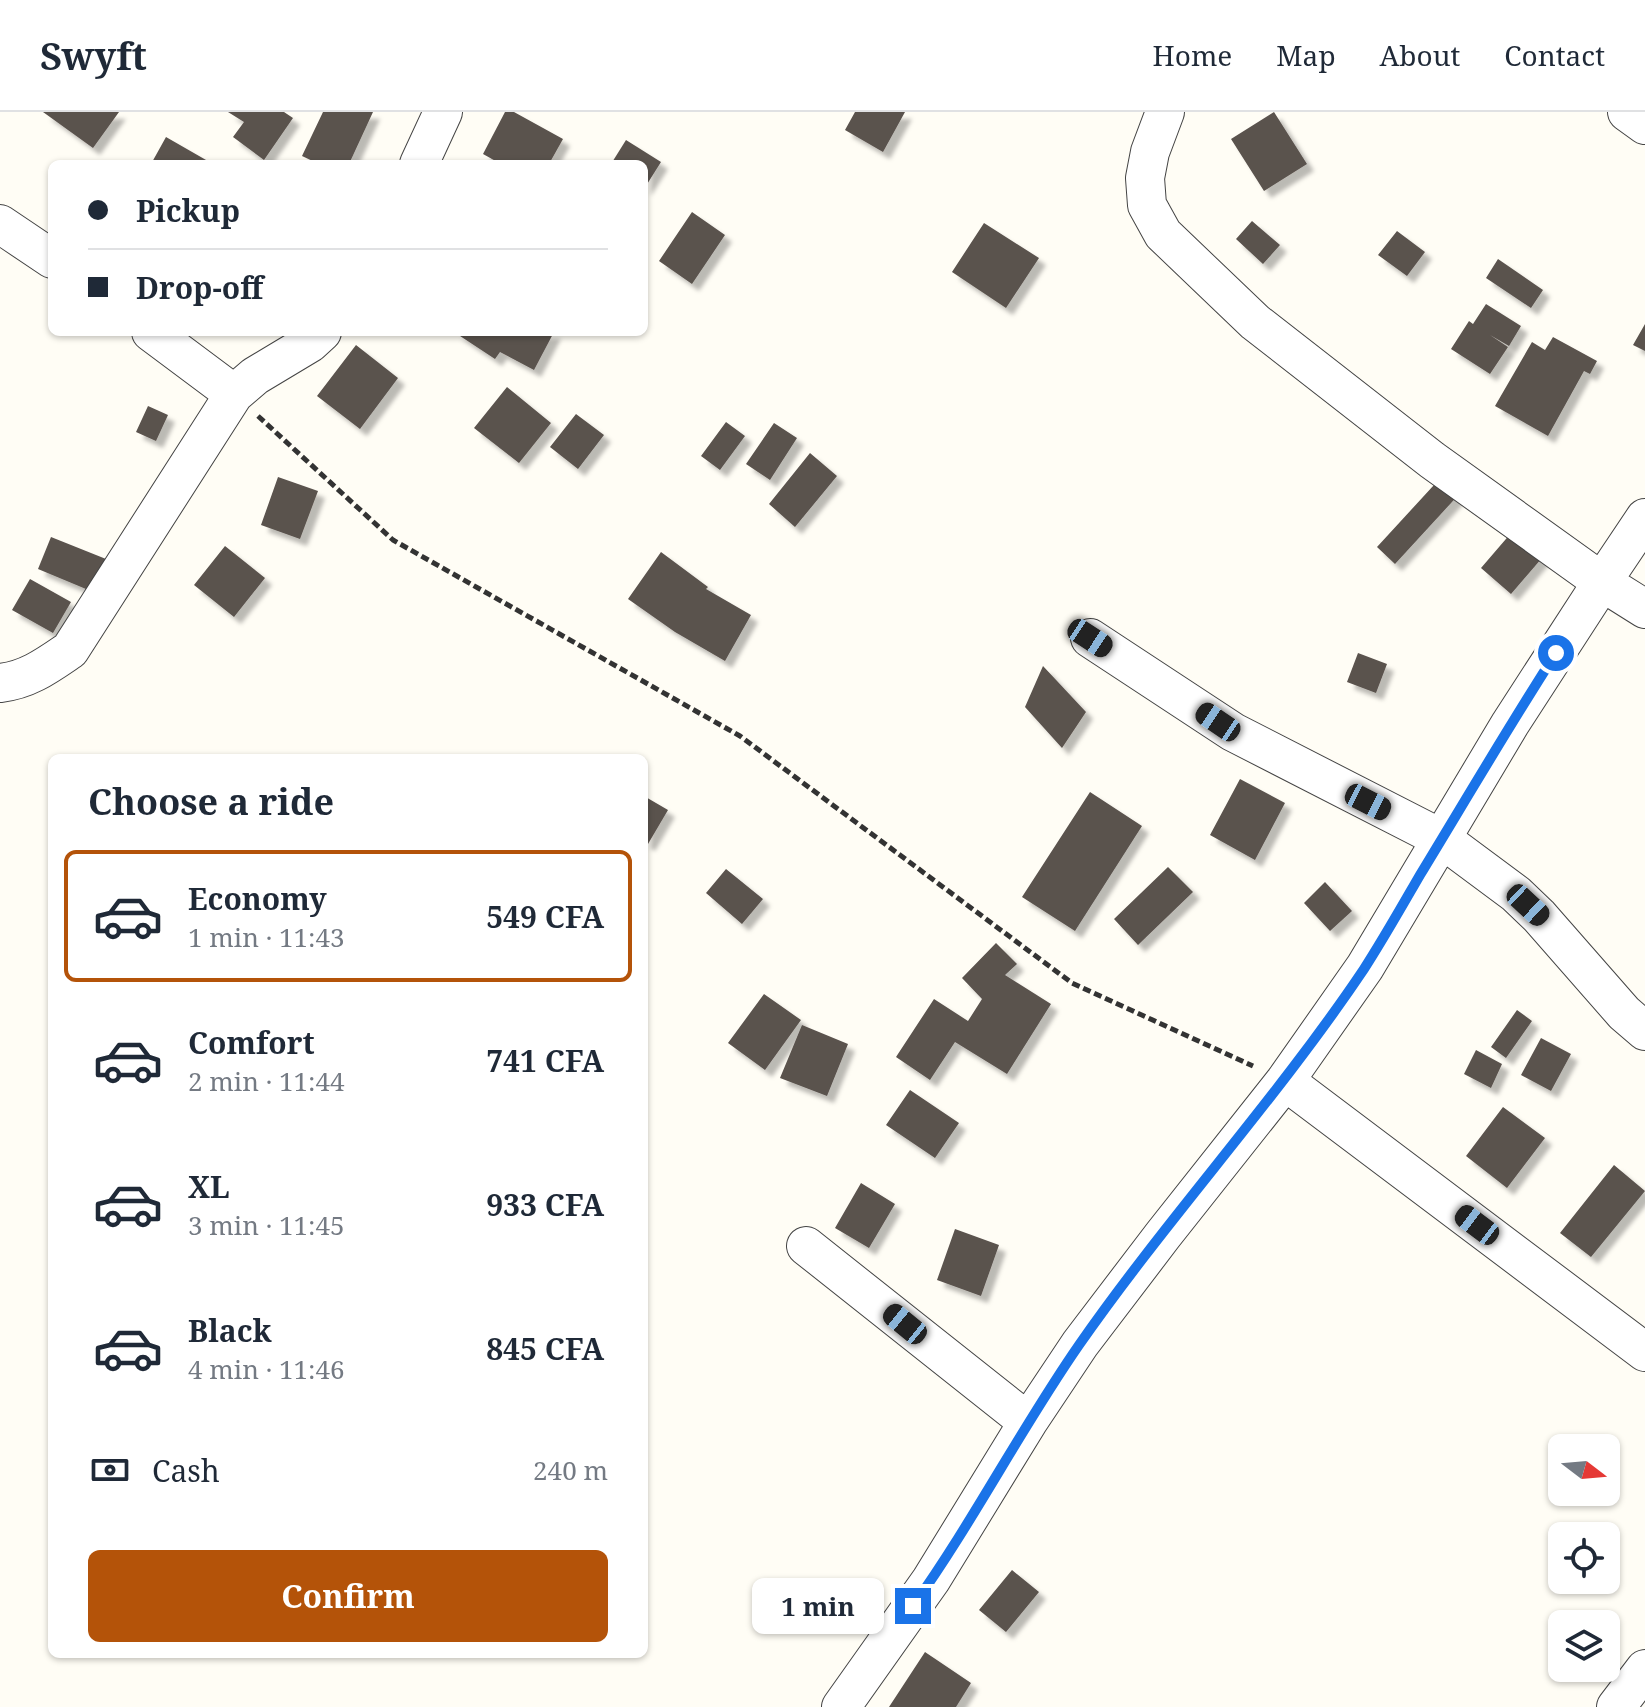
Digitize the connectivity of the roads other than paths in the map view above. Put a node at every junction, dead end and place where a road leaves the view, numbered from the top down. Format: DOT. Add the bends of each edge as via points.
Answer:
graph roads {
  1 [pos="443,112"];
  2 [pos="1165,112"];
  3 [pos="1627,112"];
  4 [pos="1645,125"];
  5 [pos="421,160"];
  6 [pos="0,224"];
  7 [pos="48,256"];
  8 [pos="156,336"];
  9 [pos="318,336"];
  10 [pos="234,394"];
  11 [pos="1645,518"];
  12 [pos="1602,582"];
  13 [pos="1645,609"];
  14 [pos="1090,638"];
  15 [pos="0,683"];
  16 [pos="1442,839"];
  17 [pos="1645,1031"];
  18 [pos="1285,1081"];
  19 [pos="806,1246"];
  20 [pos="1645,1352"];
  21 [pos="1028,1422"];
  22 [pos="1645,1669"];
  23 [pos="841,1707"];
  24 [pos="1616,1707"];
  1 -- 5 [label="street"];
  2 -- 12 [label="street" via="1145,178 1147,205 1163,234 1255,322 1432,460"];
  3 -- 4 [label="street"];
  6 -- 7 [label="street"];
  8 -- 10 [label="street"];
  9 -- 10 [label="street"];
  10 -- 15 [label="street" via="70,650 43,669"];
  11 -- 12 [label="street"];
  12 -- 13 [label="street"];
  12 -- 16 [label="street"];
  14 -- 16 [label="street" via="1233,732"];
  16 -- 17 [label="street" via="1516,894"];
  16 -- 18 [label="street" via="1365,967"];
  18 -- 20 [label="street"];
  18 -- 21 [label="street" via="1089,1332"];
  19 -- 21 [label="street"];
  21 -- 23 [label="street" via="931,1580"];
  22 -- 24 [label="street"];
}
